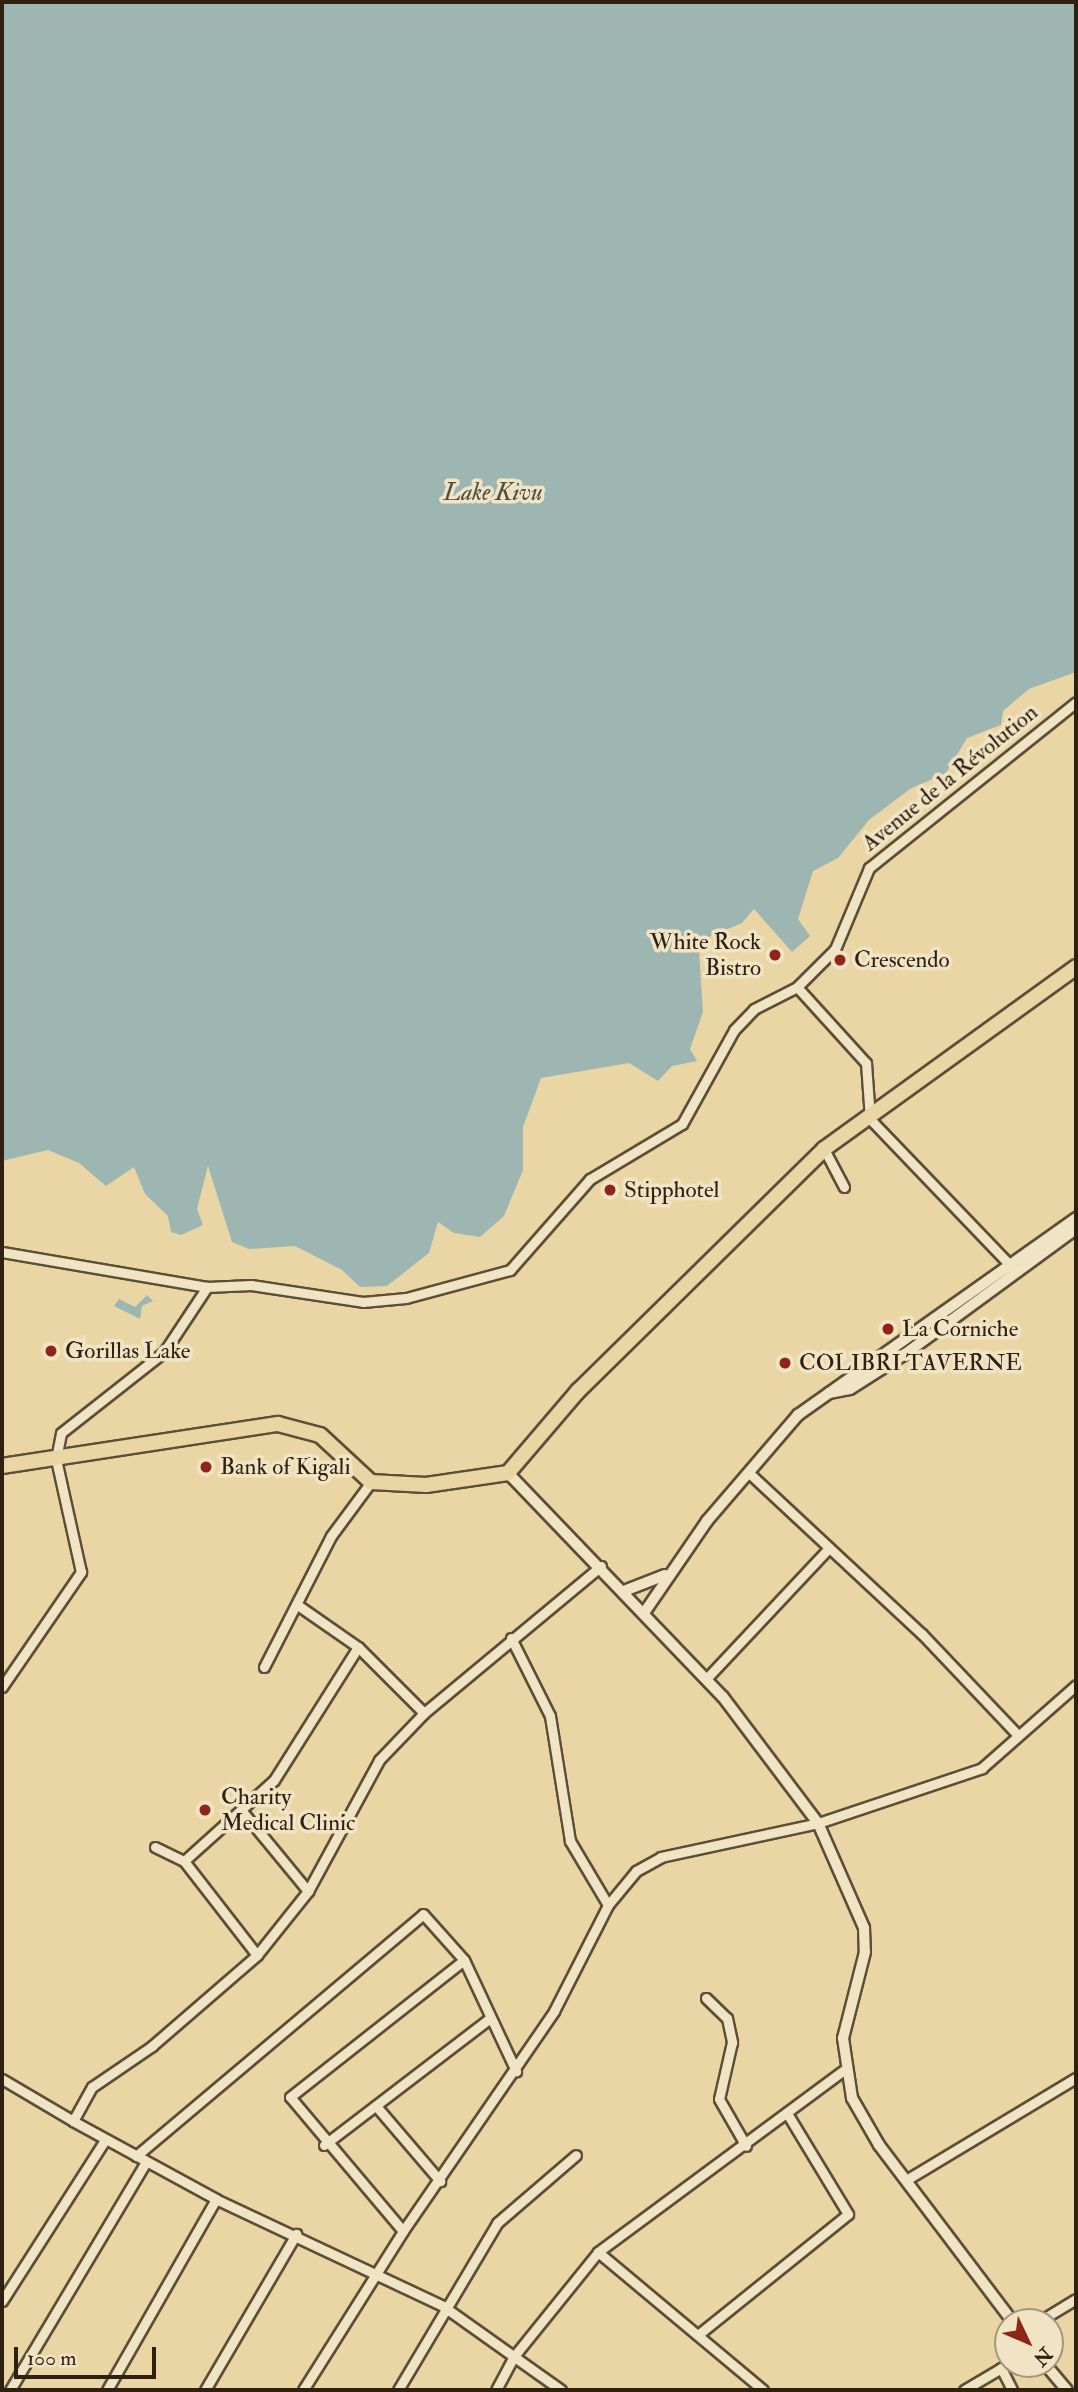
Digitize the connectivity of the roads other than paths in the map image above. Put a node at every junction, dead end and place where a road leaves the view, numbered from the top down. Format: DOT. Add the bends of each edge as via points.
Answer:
graph roads {
  1 [pos="1076,702"];
  2 [pos="1076,967"];
  3 [pos="797,986"];
  4 [pos="870,1119"];
  5 [pos="824,1149"];
  6 [pos="844,1187"];
  7 [pos="1076,1218"];
  8 [pos="1076,1229"];
  9 [pos="2,1252"];
  10 [pos="1016,1271"];
  11 [pos="207,1287"];
  12 [pos="56,1459"];
  13 [pos="2,1466"];
  14 [pos="748,1472"];
  15 [pos="508,1473"];
  16 [pos="371,1482"];
  17 [pos="829,1548"];
  18 [pos="601,1566"];
  19 [pos="665,1575"];
  20 [pos="624,1591"];
  21 [pos="299,1606"];
  22 [pos="644,1613"];
  23 [pos="511,1639"];
  24 [pos="358,1647"];
  25 [pos="264,1667"];
  26 [pos="706,1679"];
  27 [pos="1076,1685"];
  28 [pos="2,1687"];
  29 [pos="424,1713"];
  30 [pos="1018,1735"];
  31 [pos="242,1811"];
  32 [pos="818,1823"];
  33 [pos="156,1847"];
  34 [pos="184,1861"];
  35 [pos="308,1891"];
  36 [pos="608,1905"];
  37 [pos="257,1955"];
  38 [pos="464,1960"];
  39 [pos="706,1998"];
  40 [pos="490,2018"];
  41 [pos="516,2071"];
  42 [pos="843,2071"];
  43 [pos="1076,2078"];
  44 [pos="2,2079"];
  45 [pos="376,2105"];
  46 [pos="788,2115"];
  47 [pos="73,2121"];
  48 [pos="105,2140"];
  49 [pos="324,2145"];
  50 [pos="746,2146"];
  51 [pos="576,2155"];
  52 [pos="136,2156"];
  53 [pos="146,2162"];
  54 [pos="906,2180"];
  55 [pos="440,2181"];
  56 [pos="216,2199"];
  57 [pos="403,2231"];
  58 [pos="296,2234"];
  59 [pos="598,2252"];
  60 [pos="376,2272"];
  61 [pos="2,2301"];
  62 [pos="443,2306"];
  63 [pos="1002,2308"];
  64 [pos="699,2334"];
  65 [pos="515,2355"];
  66 [pos="994,2372"];
  67 [pos="10,2390"];
  68 [pos="107,2390"];
  69 [pos="205,2390"];
  70 [pos="303,2390"];
  71 [pos="398,2390"];
  72 [pos="496,2390"];
  73 [pos="561,2390"];
  74 [pos="763,2390"];
  75 [pos="964,2390"];
  1 -- 3 [label="street, Avenue de la Révolution" via="869,867 840,943"];
  2 -- 4 [label="highway"];
  3 -- 4 [label="street" via="866,1063"];
  3 -- 11 [label="street, Avenue de la Révolution" via="754,1009 734,1030 675,1131 590,1180 510,1270 384,1302 251,1285"];
  4 -- 5 [label="highway"];
  4 -- 10 [label="street"];
  5 -- 6 [label="street"];
  5 -- 15 [label="highway" via="586,1382"];
  7 -- 10 [label="street"];
  8 -- 10 [label="street"];
  9 -- 11 [label="street, Avenue de la Révolution"];
  10 -- 14 [label="street" via="902,1350 829,1393 777,1435"];
  11 -- 12 [label="street" via="164,1352 68,1422"];
  12 -- 13 [label="highway"];
  12 -- 16 [label="highway" via="278,1424 320,1435"];
  12 -- 28 [label="street" via="81,1572"];
  14 -- 17 [label="street"];
  14 -- 19 [label="street"];
  15 -- 16 [label="highway" via="426,1485"];
  15 -- 18 [label="street"];
  16 -- 21 [label="street" via="331,1536 297,1596"];
  17 -- 26 [label="street"];
  17 -- 30 [label="street"];
  18 -- 20 [label="street"];
  18 -- 23 [label="street"];
  19 -- 20 [label="street"];
  19 -- 22 [label="street"];
  20 -- 22 [label="street"];
  21 -- 24 [label="street"];
  21 -- 25 [label="street"];
  22 -- 26 [label="street"];
  23 -- 29 [label="street"];
  23 -- 36 [label="street" via="550,1716 576,1859"];
  24 -- 29 [label="street"];
  24 -- 31 [label="street" via="274,1780"];
  26 -- 32 [label="street"];
  27 -- 30 [label="street"];
  29 -- 35 [label="street" via="379,1760"];
  30 -- 32 [label="street" via="982,1768"];
  31 -- 34 [label="street"];
  31 -- 35 [label="street"];
  32 -- 36 [label="street" via="661,1857 636,1871"];
  32 -- 42 [label="street" via="864,1928"];
  33 -- 34 [label="street"];
  34 -- 37 [label="street"];
  35 -- 37 [label="street"];
  36 -- 41 [label="street" via="554,2011"];
  37 -- 47 [label="street" via="152,2046 92,2087"];
  38 -- 40 [label="street"];
  38 -- 49 [label="street" via="295,2090 291,2102"];
  38 -- 52 [label="street" via="429,1916 414,1918"];
  39 -- 50 [label="street" via="727,2018 732,2042 719,2099"];
  40 -- 41 [label="street"];
  40 -- 45 [label="street"];
  41 -- 55 [label="street"];
  42 -- 46 [label="street"];
  42 -- 54 [label="street" via="864,2124"];
  43 -- 54 [label="street"];
  44 -- 47 [label="street"];
  45 -- 49 [label="street"];
  45 -- 55 [label="street"];
  46 -- 50 [label="street"];
  46 -- 64 [label="street" via="848,2214"];
  47 -- 48 [label="street"];
  48 -- 52 [label="street"];
  48 -- 61 [label="street"];
  49 -- 57 [label="street"];
  50 -- 59 [label="street"];
  51 -- 62 [label="street" via="512,2206"];
  52 -- 53 [label="street"];
  53 -- 56 [label="street"];
  53 -- 67 [label="street"];
  54 -- 63 [label="street"];
  55 -- 57 [label="street"];
  56 -- 58 [label="street"];
  56 -- 68 [label="street"];
  57 -- 60 [label="street"];
  58 -- 60 [label="street"];
  58 -- 69 [label="street"];
  59 -- 64 [label="street"];
  59 -- 65 [label="street"];
  60 -- 62 [label="street"];
  60 -- 70 [label="street"];
  62 -- 65 [label="street"];
  62 -- 71 [label="street"];
  64 -- 74 [label="street"];
  65 -- 72 [label="street"];
  65 -- 73 [label="street"];
  66 -- 75 [label="street"];
}
